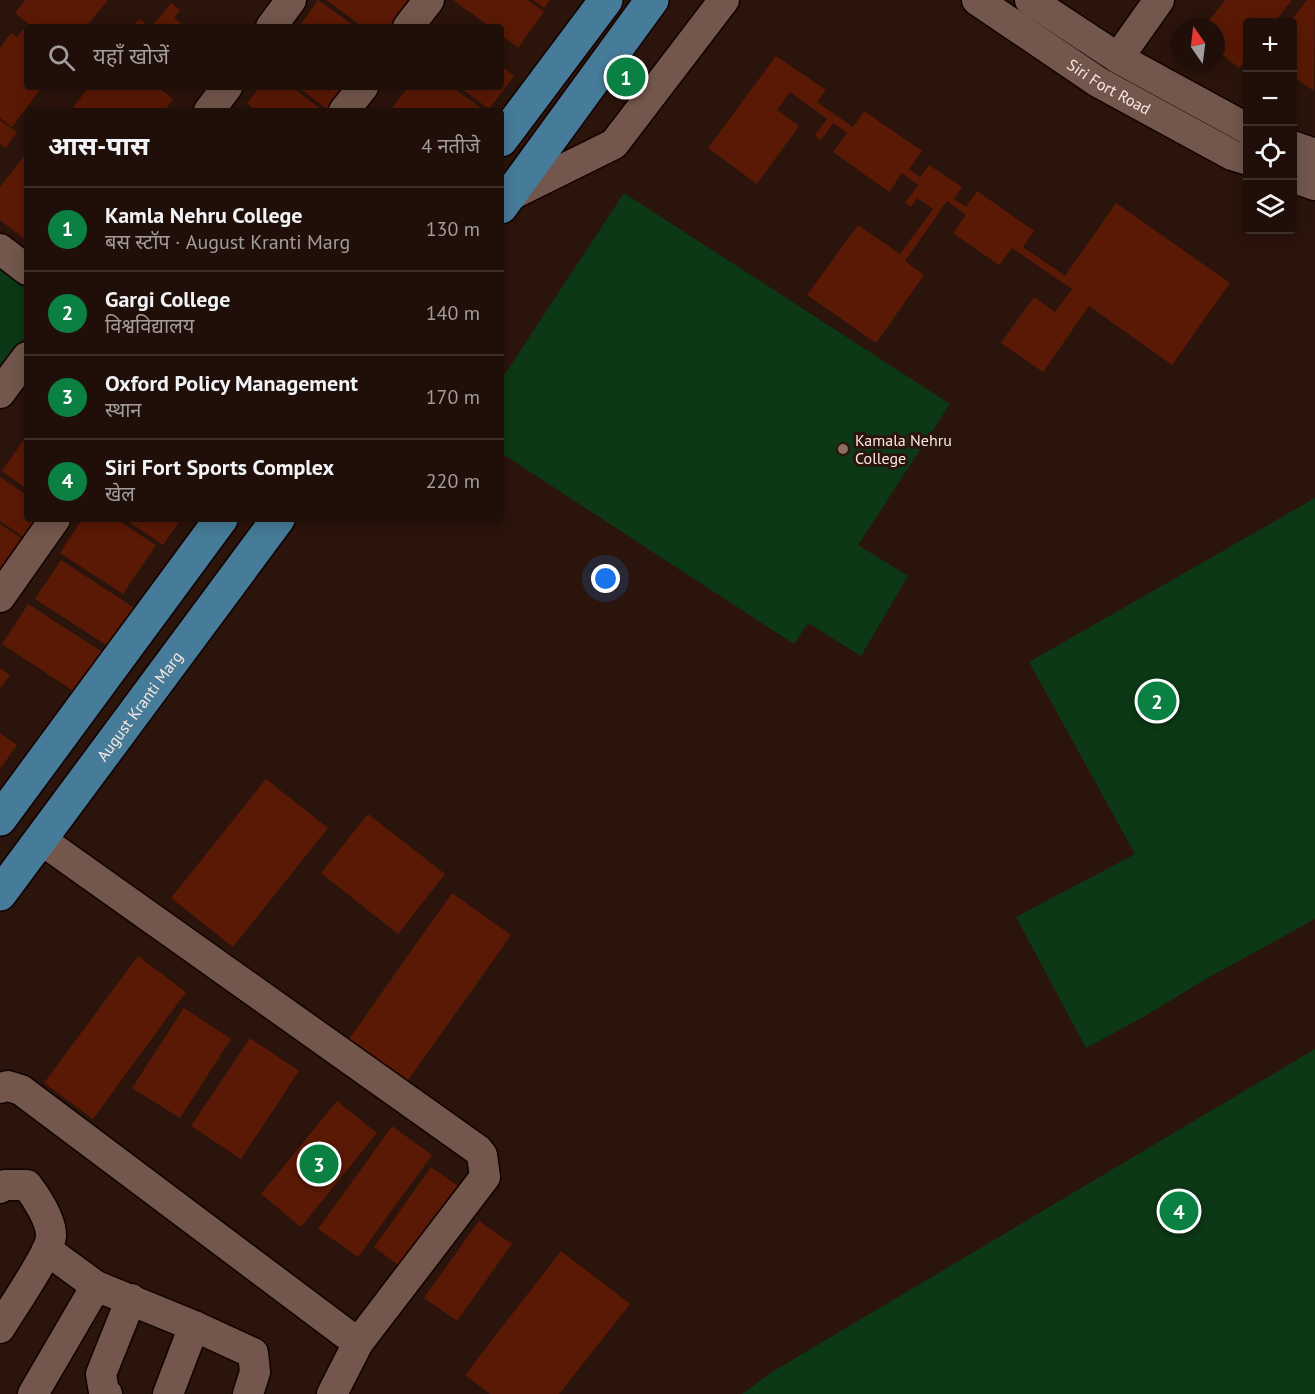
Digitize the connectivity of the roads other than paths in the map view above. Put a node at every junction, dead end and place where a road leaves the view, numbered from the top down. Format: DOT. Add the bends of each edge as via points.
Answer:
graph roads {
  1 [pos="291,0"];
  2 [pos="429,0"];
  3 [pos="606,0"];
  4 [pos="652,0"];
  5 [pos="724,0"];
  6 [pos="977,0"];
  7 [pos="1030,0"];
  8 [pos="1159,0"];
  9 [pos="273,24"];
  10 [pos="410,24"];
  11 [pos="1118,58"];
  12 [pos="225,90"];
  13 [pos="361,90"];
  14 [pos="211,108"];
  15 [pos="346,108"];
  16 [pos="1243,126"];
  17 [pos="504,136"];
  18 [pos="1297,147"];
  19 [pos="1315,154"];
  20 [pos="1243,158"];
  21 [pos="1297,178"];
  22 [pos="1315,185"];
  23 [pos="505,202"];
  24 [pos="0,249"];
  25 [pos="24,268"];
  26 [pos="24,361"];
  27 [pos="0,393"];
  28 [pos="53,522"];
  29 [pos="219,522"];
  30 [pos="276,522"];
  31 [pos="0,597"];
  32 [pos="0,819"];
  33 [pos="40,839"];
  34 [pos="0,894"];
  35 [pos="0,1088"];
  36 [pos="0,1188"];
  37 [pos="47,1250"];
  38 [pos="96,1286"];
  39 [pos="130,1299"];
  40 [pos="194,1326"];
  41 [pos="0,1328"];
  42 [pos="358,1343"];
  43 [pos="33,1394"];
  44 [pos="107,1394"];
  45 [pos="168,1394"];
  46 [pos="248,1394"];
  47 [pos="332,1394"];
  1 -- 9 [label="street"];
  2 -- 10 [label="street"];
  3 -- 17 [label="main road"];
  4 -- 23 [label="main road"];
  5 -- 23 [label="street" via="614,144"];
  6 -- 20 [label="street, Siri Fort Road" via="1098,82"];
  7 -- 11 [label="street, Siri Fort Road"];
  8 -- 11 [label="street"];
  11 -- 16 [label="street, Siri Fort Road"];
  12 -- 14 [label="street"];
  13 -- 15 [label="street"];
  18 -- 19 [label="street"];
  21 -- 22 [label="street"];
  24 -- 25 [label="street"];
  26 -- 27 [label="street"];
  28 -- 31 [label="street"];
  29 -- 32 [label="main road"];
  30 -- 33 [label="main road, August Kranti Marg"];
  33 -- 34 [label="main road, August Kranti Marg"];
  33 -- 42 [label="street" via="482,1155 485,1177"];
  35 -- 42 [label="street" via="21,1090"];
  36 -- 37 [label="street" via="27,1185 41,1204 51,1235"];
  37 -- 38 [label="street"];
  37 -- 41 [label="street"];
  38 -- 39 [label="street"];
  38 -- 43 [label="street"];
  39 -- 40 [label="street"];
  39 -- 44 [label="street" via="101,1374"];
  40 -- 45 [label="street"];
  40 -- 46 [label="street" via="253,1353 255,1372"];
  42 -- 47 [label="street"];
}
